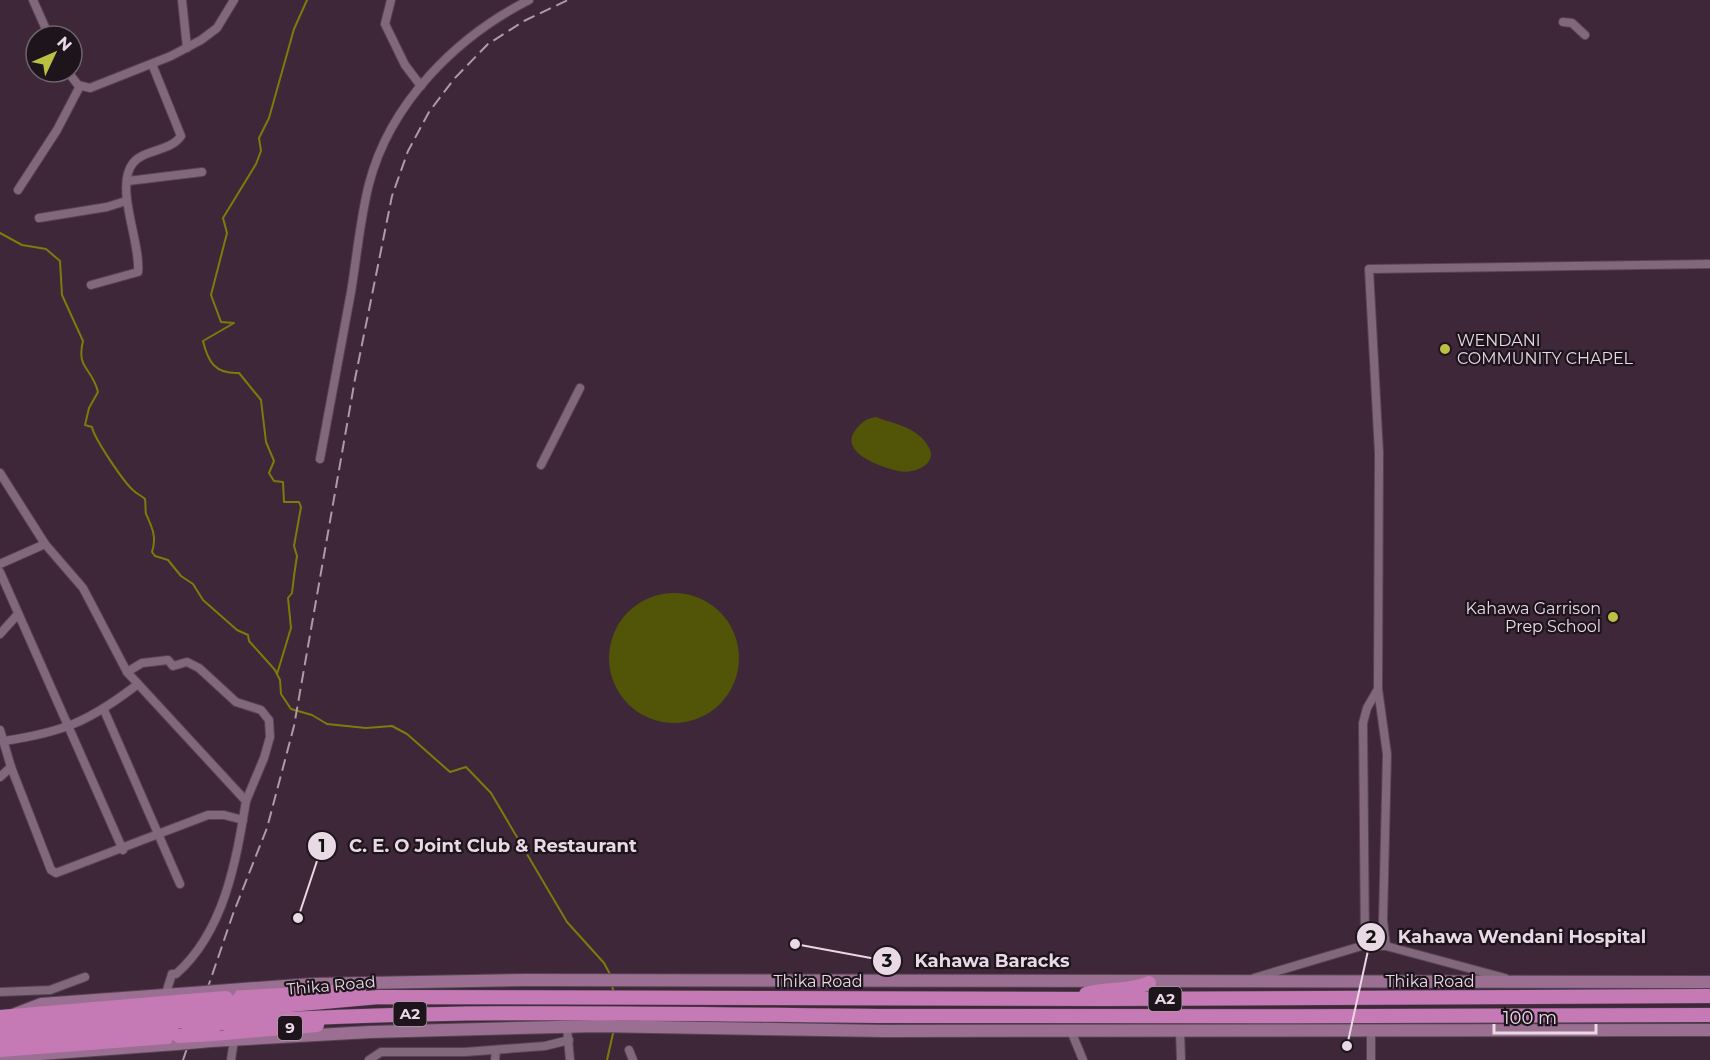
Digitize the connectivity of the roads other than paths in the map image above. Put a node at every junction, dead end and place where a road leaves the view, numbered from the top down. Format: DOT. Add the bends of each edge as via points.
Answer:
graph roads {
  1 [pos="33,0"];
  2 [pos="182,0"];
  3 [pos="234,0"];
  4 [pos="391,0"];
  5 [pos="529,0"];
  6 [pos="1563,22"];
  7 [pos="44,24"];
  8 [pos="1586,34"];
  9 [pos="187,48"];
  10 [pos="152,64"];
  11 [pos="80,86"];
  12 [pos="421,86"];
  13 [pos="202,172"];
  14 [pos="128,181"];
  15 [pos="18,190"];
  16 [pos="126,201"];
  17 [pos="39,218"];
  18 [pos="1710,264"];
  19 [pos="91,285"];
  20 [pos="580,388"];
  21 [pos="320,459"];
  22 [pos="541,465"];
  23 [pos="0,473"];
  24 [pos="45,544"];
  25 [pos="0,564"];
  26 [pos="0,572"];
  27 [pos="18,614"];
  28 [pos="0,634"];
  29 [pos="127,672"];
  30 [pos="138,684"];
  31 [pos="1378,689"];
  32 [pos="104,710"];
  33 [pos="70,727"];
  34 [pos="0,730"];
  35 [pos="4,741"];
  36 [pos="11,767"];
  37 [pos="0,777"];
  38 [pos="246,801"];
  39 [pos="243,820"];
  40 [pos="158,835"];
  41 [pos="123,850"];
  42 [pos="180,884"];
  43 [pos="1365,945"];
  44 [pos="1386,946"];
  45 [pos="85,976"];
  46 [pos="1239,982"];
  47 [pos="1710,982"];
  48 [pos="1149,983"];
  49 [pos="1524,983"];
  50 [pos="0,992"];
  51 [pos="165,996"];
  52 [pos="1710,996"];
  53 [pos="1070,999"];
  54 [pos="1710,1015"];
  55 [pos="221,1016"];
  56 [pos="5,1017"];
  57 [pos="186,1019"];
  58 [pos="597,1020"];
  59 [pos="0,1027"];
  60 [pos="1710,1030"];
  61 [pos="1071,1031"];
  62 [pos="1180,1031"];
  63 [pos="1371,1031"];
  64 [pos="568,1034"];
  65 [pos="0,1040"];
  66 [pos="234,1040"];
  67 [pos="0,1050"];
  68 [pos="496,1050"];
  69 [pos="629,1050"];
  70 [pos="426,1056"];
  71 [pos="0,1057"];
  72 [pos="231,1060"];
  73 [pos="369,1060"];
  74 [pos="495,1060"];
  75 [pos="570,1060"];
  76 [pos="633,1060"];
  77 [pos="1083,1060"];
  78 [pos="1181,1060"];
  79 [pos="1371,1060"];
  1 -- 7 [label="street"];
  2 -- 9 [label="street"];
  3 -- 9 [label="street" via="217,28"];
  4 -- 12 [label="street" via="385,24 411,75"];
  5 -- 12 [label="street" via="469,37"];
  6 -- 8 [label="street" via="1572,23"];
  9 -- 10 [label="street"];
  10 -- 11 [label="street" via="96,87"];
  10 -- 14 [label="street" via="181,136 175,143 134,162"];
  11 -- 15 [label="street"];
  12 -- 21 [label="street" via="394,124 369,182"];
  13 -- 14 [label="street"];
  14 -- 16 [label="street"];
  16 -- 17 [label="street"];
  16 -- 19 [label="street" via="132,218 138,271"];
  18 -- 31 [label="street" via="1369,269 1379,453"];
  20 -- 22 [label="street"];
  23 -- 24 [label="street"];
  24 -- 25 [label="street"];
  24 -- 29 [label="street" via="83,588"];
  26 -- 27 [label="street"];
  27 -- 28 [label="street"];
  27 -- 33 [label="street"];
  29 -- 30 [label="street"];
  29 -- 38 [label="street" via="142,663 187,663 199,668 236,702 264,712 270,723 270,737"];
  30 -- 32 [label="street"];
  30 -- 38 [label="street"];
  31 -- 43 [label="street" via="1363,723"];
  31 -- 44 [label="street" via="1387,754 1383,920"];
  32 -- 33 [label="street"];
  32 -- 40 [label="street"];
  33 -- 35 [label="street"];
  33 -- 41 [label="street"];
  34 -- 35 [label="street"];
  35 -- 36 [label="street"];
  36 -- 37 [label="street"];
  36 -- 41 [label="street" via="53,872 60,873"];
  38 -- 39 [label="street"];
  39 -- 40 [label="street" via="215,814"];
  39 -- 51 [label="street" via="231,873 211,930 194,957 177,974 172,974"];
  40 -- 41 [label="street"];
  40 -- 42 [label="street"];
  43 -- 44 [label="street"];
  43 -- 46 [label="street"];
  44 -- 49 [label="street"];
  45 -- 50 [label="street" via="50,990"];
  46 -- 48 [label="main road, Thika Road"];
  46 -- 49 [label="main road, Thika Road"];
  47 -- 49 [label="main road, Thika Road"];
  48 -- 53 [label="highway" via="1103,989"];
  48 -- 55 [label="main road, Thika Road" via="615,980 312,984"];
  51 -- 56 [label="main road, Thika Road" via="41,1004"];
  51 -- 57 [label="main road, Thika Road"];
  52 -- 53 [label="highway, Thika Road / A2"];
  53 -- 55 [label="highway, Thika Road / A2" via="379,997"];
  54 -- 58 [label="highway, Thika Road / A2" via="1112,1017 620,1013"];
  55 -- 57 [label="highway, Thika Road / A2, bridge"];
  55 -- 57 [label="highway, bridge"];
  55 -- 57 [label="main road, Thika Road, bridge"];
  55 -- 58 [label="highway, Thika Road / A2"];
  55 -- 66 [label="main road, Thika Road"];
  56 -- 57 [label="highway"];
  57 -- 59 [label="highway, Thika Road / A2"];
  57 -- 65 [label="highway, Thika Road / A2"];
  57 -- 67 [label="highway"];
  57 -- 71 [label="main road, Thika Road"];
  58 -- 61 [label="main road, Thika Road" via="620,1028"];
  58 -- 64 [label="main road, Thika Road"];
  60 -- 63 [label="main road, Thika Road"];
  61 -- 62 [label="main road, Thika Road"];
  61 -- 77 [label="street"];
  62 -- 63 [label="main road, Thika Road"];
  62 -- 78 [label="street"];
  63 -- 79 [label="street"];
  64 -- 66 [label="main road, Thika Road" via="370,1032"];
  64 -- 68 [label="street" via="545,1046"];
  64 -- 75 [label="street"];
  66 -- 72 [label="street"];
  68 -- 70 [label="street"];
  68 -- 74 [label="street"];
  69 -- 76 [label="street"];
  70 -- 73 [label="street" via="381,1052"];
}
